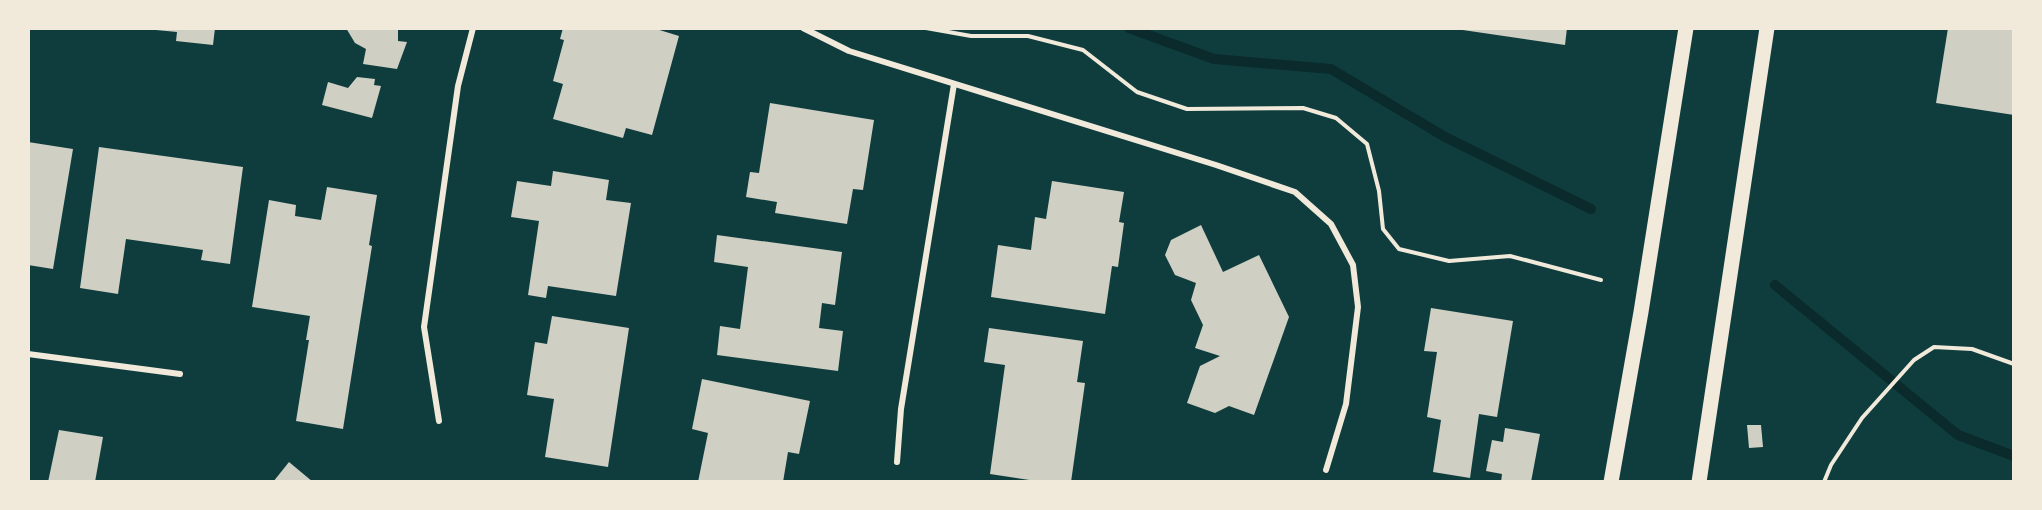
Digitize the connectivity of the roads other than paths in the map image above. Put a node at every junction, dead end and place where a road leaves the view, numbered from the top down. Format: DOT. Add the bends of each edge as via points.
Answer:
graph roads {
  1 [pos="473,28"];
  2 [pos="803,28"];
  3 [pos="1686,28"];
  4 [pos="1767,28"];
  5 [pos="954,84"];
  6 [pos="28,354"];
  7 [pos="180,374"];
  8 [pos="439,421"];
  9 [pos="897,462"];
  10 [pos="1326,470"];
  11 [pos="1611,482"];
  12 [pos="1699,482"];
  1 -- 8 [label="street" via="458,86 423,327"];
  2 -- 5 [label="street" via="849,51"];
  3 -- 11 [label="main road"];
  4 -- 12 [label="main road"];
  5 -- 9 [label="street" via="901,409"];
  5 -- 10 [label="street" via="1295,192 1331,224 1353,265 1358,307 1346,405"];
  6 -- 7 [label="street"];
}
